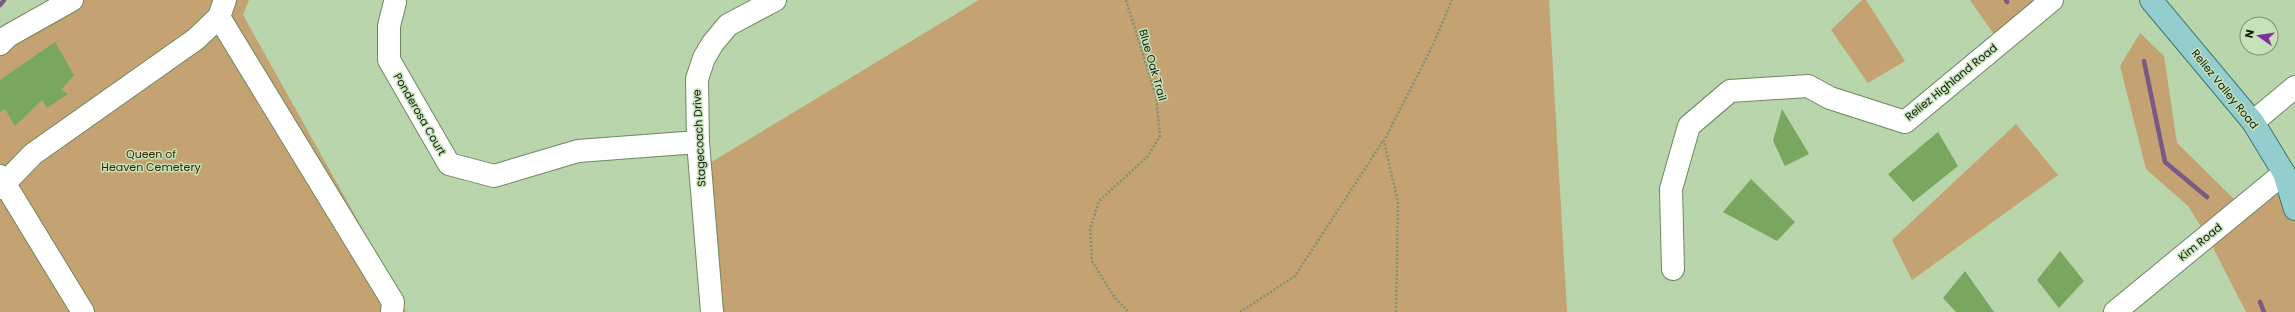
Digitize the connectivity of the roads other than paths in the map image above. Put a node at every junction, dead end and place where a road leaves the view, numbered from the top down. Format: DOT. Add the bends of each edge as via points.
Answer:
graph roads {
  1 [pos="72,0"];
  2 [pos="774,0"];
  3 [pos="2052,0"];
  4 [pos="2151,0"];
  5 [pos="395,2"];
  6 [pos="222,9"];
  7 [pos="0,44"];
  8 [pos="2295,87"];
  9 [pos="2253,122"];
  10 [pos="698,142"];
  11 [pos="2284,173"];
  12 [pos="2,183"];
  13 [pos="2295,209"];
  14 [pos="1673,269"];
  15 [pos="82,312"];
  16 [pos="392,312"];
  17 [pos="712,312"];
  18 [pos="2115,312"];
  1 -- 7 [label="street" via="8,36"];
  2 -- 10 [label="street, Stagecoach Drive" via="728,25 704,58 697,79"];
  3 -- 14 [label="street, Reliez Highland Road" via="1905,122 1830,98 1808,86 1730,91 1689,126 1671,189"];
  4 -- 9 [label="main road, Reliez Valley Road"];
  5 -- 10 [label="street, Ponderosa Court" via="389,26 389,60 449,164 494,176 578,150"];
  6 -- 12 [label="street" via="196,39 33,154"];
  6 -- 16 [label="street" via="393,302"];
  8 -- 9 [label="street"];
  9 -- 11 [label="main road, Reliez Valley Road"];
  10 -- 17 [label="street, Stagecoach Drive"];
  11 -- 13 [label="main road, Reliez Valley Road"];
  11 -- 18 [label="street, Kim Road"];
  12 -- 15 [label="street"];
}
